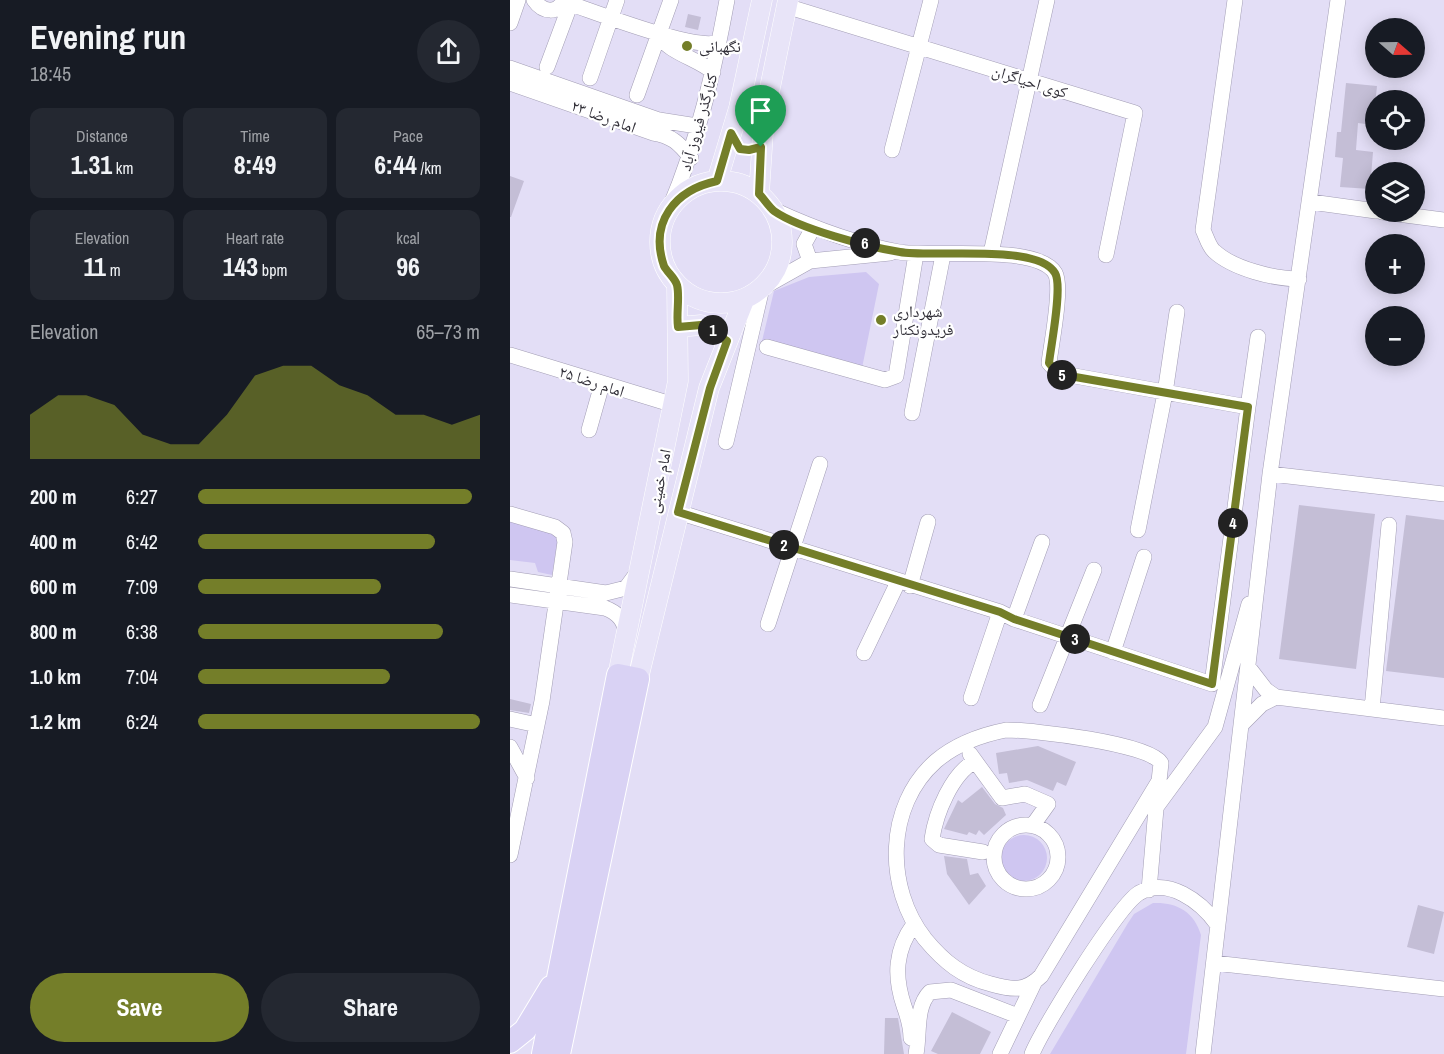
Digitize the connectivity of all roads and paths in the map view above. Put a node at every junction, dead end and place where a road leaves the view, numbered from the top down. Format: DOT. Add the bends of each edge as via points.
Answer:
graph roads {
  1 [pos="518,0"];
  2 [pos="534,0"];
  3 [pos="617,0"];
  4 [pos="671,0"];
  5 [pos="728,0"];
  6 [pos="762,0"];
  7 [pos="931,0"];
  8 [pos="1047,0"];
  9 [pos="1235,0"];
  10 [pos="1338,0"];
  11 [pos="568,1"];
  12 [pos="787,3"];
  13 [pos="611,18"];
  14 [pos="510,23"];
  15 [pos="658,34"];
  16 [pos="719,42"];
  17 [pos="919,46"];
  18 [pos="547,67"];
  19 [pos="510,68"];
  20 [pos="713,72"];
  21 [pos="590,78"];
  22 [pos="1028,80"];
  23 [pos="510,83"];
  24 [pos="637,95"];
  25 [pos="697,126"];
  26 [pos="731,133"];
  27 [pos="761,147"];
  28 [pos="892,150"];
  29 [pos="691,158"];
  30 [pos="717,181"];
  31 [pos="759,194"];
  32 [pos="1311,202"];
  33 [pos="670,207"];
  34 [pos="1365,209"];
  35 [pos="774,210"];
  36 [pos="1425,218"];
  37 [pos="1444,220"];
  38 [pos="813,228"];
  39 [pos="899,252"];
  40 [pos="991,253"];
  41 [pos="916,254"];
  42 [pos="943,255"];
  43 [pos="1106,255"];
  44 [pos="810,261"];
  45 [pos="1299,279"];
  46 [pos="677,285"];
  47 [pos="762,288"];
  48 [pos="744,300"];
  49 [pos="1177,312"];
  50 [pos="678,327"];
  51 [pos="1258,337"];
  52 [pos="727,341"];
  53 [pos="767,347"];
  54 [pos="510,355"];
  55 [pos="602,384"];
  56 [pos="1165,393"];
  57 [pos="674,405"];
  58 [pos="1248,407"];
  59 [pos="912,413"];
  60 [pos="589,430"];
  61 [pos="726,442"];
  62 [pos="820,464"];
  63 [pos="1270,474"];
  64 [pos="1444,494"];
  65 [pos="678,512"];
  66 [pos="510,514"];
  67 [pos="928,522"];
  68 [pos="1389,525"];
  69 [pos="1137,530"];
  70 [pos="1042,542"];
  71 [pos="793,548"];
  72 [pos="1144,557"];
  73 [pos="643,563"];
  74 [pos="1260,567"];
  75 [pos="1094,570"];
  76 [pos="510,579"];
  77 [pos="538,582"];
  78 [pos="904,584"];
  79 [pos="557,593"];
  80 [pos="510,595"];
  81 [pos="536,599"];
  82 [pos="1007,616"];
  83 [pos="768,624"];
  84 [pos="627,637"];
  85 [pos="1067,637"];
  86 [pos="1113,652"];
  87 [pos="864,653"];
  88 [pos="1249,668"];
  89 [pos="628,677"];
  90 [pos="1276,697"];
  91 [pos="971,698"];
  92 [pos="1040,705"];
  93 [pos="1372,709"];
  94 [pos="510,718"];
  95 [pos="1444,718"];
  96 [pos="1243,723"];
  97 [pos="537,725"];
  98 [pos="963,744"];
  99 [pos="510,747"];
  100 [pos="975,761"];
  101 [pos="518,777"];
  102 [pos="1159,781"];
  103 [pos="1156,812"];
  104 [pos="1140,813"];
  105 [pos="1033,825"];
  106 [pos="982,852"];
  107 [pos="510,855"];
  108 [pos="1149,890"];
  109 [pos="914,924"];
  110 [pos="1217,924"];
  111 [pos="1214,963"];
  112 [pos="561,970"];
  113 [pos="1035,981"];
  114 [pos="1444,989"];
  115 [pos="1018,1016"];
  116 [pos="510,1042"];
  117 [pos="912,1050"];
  118 [pos="1032,1051"];
  119 [pos="543,1054"];
  120 [pos="559,1054"];
  121 [pos="1000,1054"];
  122 [pos="1203,1054"];
  1 -- 14 [label="street"];
  2 -- 11 [label="street" via="548,10"];
  3 -- 13 [label="street"];
  4 -- 15 [label="street"];
  5 -- 16 [label="street, کنارگذر فیروز آباد"];
  6 -- 26 [label="main road"];
  7 -- 17 [label="street"];
  8 -- 22 [label="street"];
  9 -- 45 [label="street" via="1203,230 1213,251 1232,261 1257,273"];
  10 -- 32 [label="street"];
  11 -- 13 [label="street"];
  11 -- 18 [label="street"];
  12 -- 17 [label="street, کوی احیاگران"];
  12 -- 27 [label="main road"];
  13 -- 15 [label="street"];
  13 -- 21 [label="street"];
  15 -- 16 [label="street" via="708,45"];
  15 -- 20 [label="street" via="662,42 701,61"];
  15 -- 24 [label="street"];
  16 -- 20 [label="street, کنارگذر فیروز آباد"];
  17 -- 22 [label="street, کوی احیاگران"];
  17 -- 28 [label="street"];
  19 -- 25 [label="street, امام رضا ۲۳" via="659,120"];
  20 -- 25 [label="street, کنارگذر فیروز آباد"];
  22 -- 40 [label="street"];
  22 -- 43 [label="street, کوی احیاگران" via="1135,113"];
  23 -- 29 [label="street, امام رضا ۲۳" via="667,136 678,141"];
  25 -- 29 [label="street, کنارگذر فیروز آباد"];
  26 -- 27 [label="main road" via="740,149"];
  26 -- 30 [label="main road"];
  27 -- 31 [label="main road"];
  29 -- 33 [label="street, کنارگذر فیروز آباد"];
  30 -- 31 [label="main road" via="739,184"];
  30 -- 33 [label="main road" via="699,185"];
  31 -- 35 [label="main road"];
  32 -- 34 [label="street"];
  32 -- 45 [label="street"];
  33 -- 46 [label="main road" via="662,226 660,247 665,268"];
  35 -- 38 [label="street"];
  35 -- 47 [label="main road" via="781,230 782,251 775,271"];
  36 -- 37 [label="street"];
  38 -- 39 [label="street"];
  38 -- 44 [label="street" via="804,244"];
  39 -- 41 [label="street"];
  39 -- 44 [label="street"];
  40 -- 42 [label="street"];
  40 -- 56 [label="street" via="1039,261 1055,273 1058,280 1049,363 1062,375"];
  41 -- 42 [label="street"];
  41 -- 53 [label="street" via="896,376 885,380"];
  42 -- 59 [label="street"];
  44 -- 47 [label="street"];
  45 -- 63 [label="street"];
  46 -- 48 [label="main road" via="701,301 715,304"];
  46 -- 50 [label="main road, امام خمینی"];
  47 -- 48 [label="main road"];
  47 -- 61 [label="street"];
  48 -- 52 [label="main road, امام خمینی"];
  49 -- 56 [label="street"];
  50 -- 52 [label="main road" via="701,325"];
  50 -- 57 [label="main road, امام خمینی"];
  51 -- 58 [label="street"];
  52 -- 65 [label="main road, امام خمینی" via="710,388"];
  54 -- 55 [label="street, امام رضا ۲۵"];
  55 -- 57 [label="street, امام رضا ۲۵"];
  55 -- 60 [label="street"];
  56 -- 58 [label="street"];
  56 -- 69 [label="street"];
  57 -- 73 [label="main road, امام خمینی"];
  58 -- 86 [label="street" via="1212,684"];
  62 -- 71 [label="street"];
  63 -- 64 [label="street"];
  63 -- 74 [label="street"];
  65 -- 71 [label="street"];
  65 -- 89 [label="main road, امام خمینی"];
  66 -- 79 [label="street" via="563,532"];
  67 -- 78 [label="street"];
  68 -- 93 [label="street"];
  70 -- 82 [label="street"];
  71 -- 78 [label="street"];
  71 -- 83 [label="street"];
  72 -- 86 [label="street"];
  73 -- 79 [label="street" via="626,588 606,593"];
  73 -- 84 [label="main road, امام خمینی"];
  74 -- 88 [label="street"];
  74 -- 103 [label="street" via="1215,727"];
  75 -- 85 [label="street"];
  76 -- 77 [label="street"];
  77 -- 79 [label="street"];
  77 -- 81 [label="street"];
  78 -- 82 [label="street"];
  78 -- 87 [label="street"];
  79 -- 81 [label="street"];
  79 -- 84 [label="street" via="614,612 625,622"];
  79 -- 97 [label="street"];
  80 -- 81 [label="street"];
  82 -- 85 [label="street"];
  82 -- 91 [label="street"];
  84 -- 89 [label="main road, امام خمینی"];
  85 -- 86 [label="street"];
  85 -- 92 [label="street"];
  88 -- 90 [label="street"];
  88 -- 96 [label="street"];
  89 -- 112 [label="highway"];
  89 -- 120 [label="highway"];
  90 -- 93 [label="street"];
  90 -- 96 [label="street" via="1262,704"];
  93 -- 95 [label="street"];
  94 -- 97 [label="street"];
  96 -- 110 [label="street"];
  97 -- 101 [label="street"];
  98 -- 100 [label="street"];
  98 -- 102 [label="street" via="999,731 1034,730 1150,754 1161,763"];
  98 -- 109 [label="street" via="922,775 902,815 897,838 897,882"];
  99 -- 101 [label="street"];
  100 -- 105 [label="street" via="1002,798 1025,794 1048,804"];
  100 -- 106 [label="street" via="954,781 932,839 939,845"];
  101 -- 107 [label="street"];
  102 -- 103 [label="street"];
  102 -- 104 [label="street"];
  103 -- 104 [label="street"];
  103 -- 108 [label="street"];
  104 -- 113 [label="street"];
  105 -- 105 [label="street" via="1011,829 1002,836 994,854 999,874 1023,890 1050,879 1059,858 1052,837"];
  108 -- 110 [label="street" via="1176,892 1197,901"];
  108 -- 118 [label="street" via="1138,894 1123,909"];
  109 -- 113 [label="street" via="963,975 1019,990"];
  109 -- 117 [label="street" via="900,947 897,962 910,1020"];
  110 -- 111 [label="street"];
  111 -- 114 [label="street"];
  111 -- 122 [label="street"];
  112 -- 116 [label="highway" via="525,1030"];
  112 -- 119 [label="highway"];
  113 -- 115 [label="street"];
  115 -- 117 [label="street" via="951,990 930,992 924,998"];
  115 -- 121 [label="street"];
}
